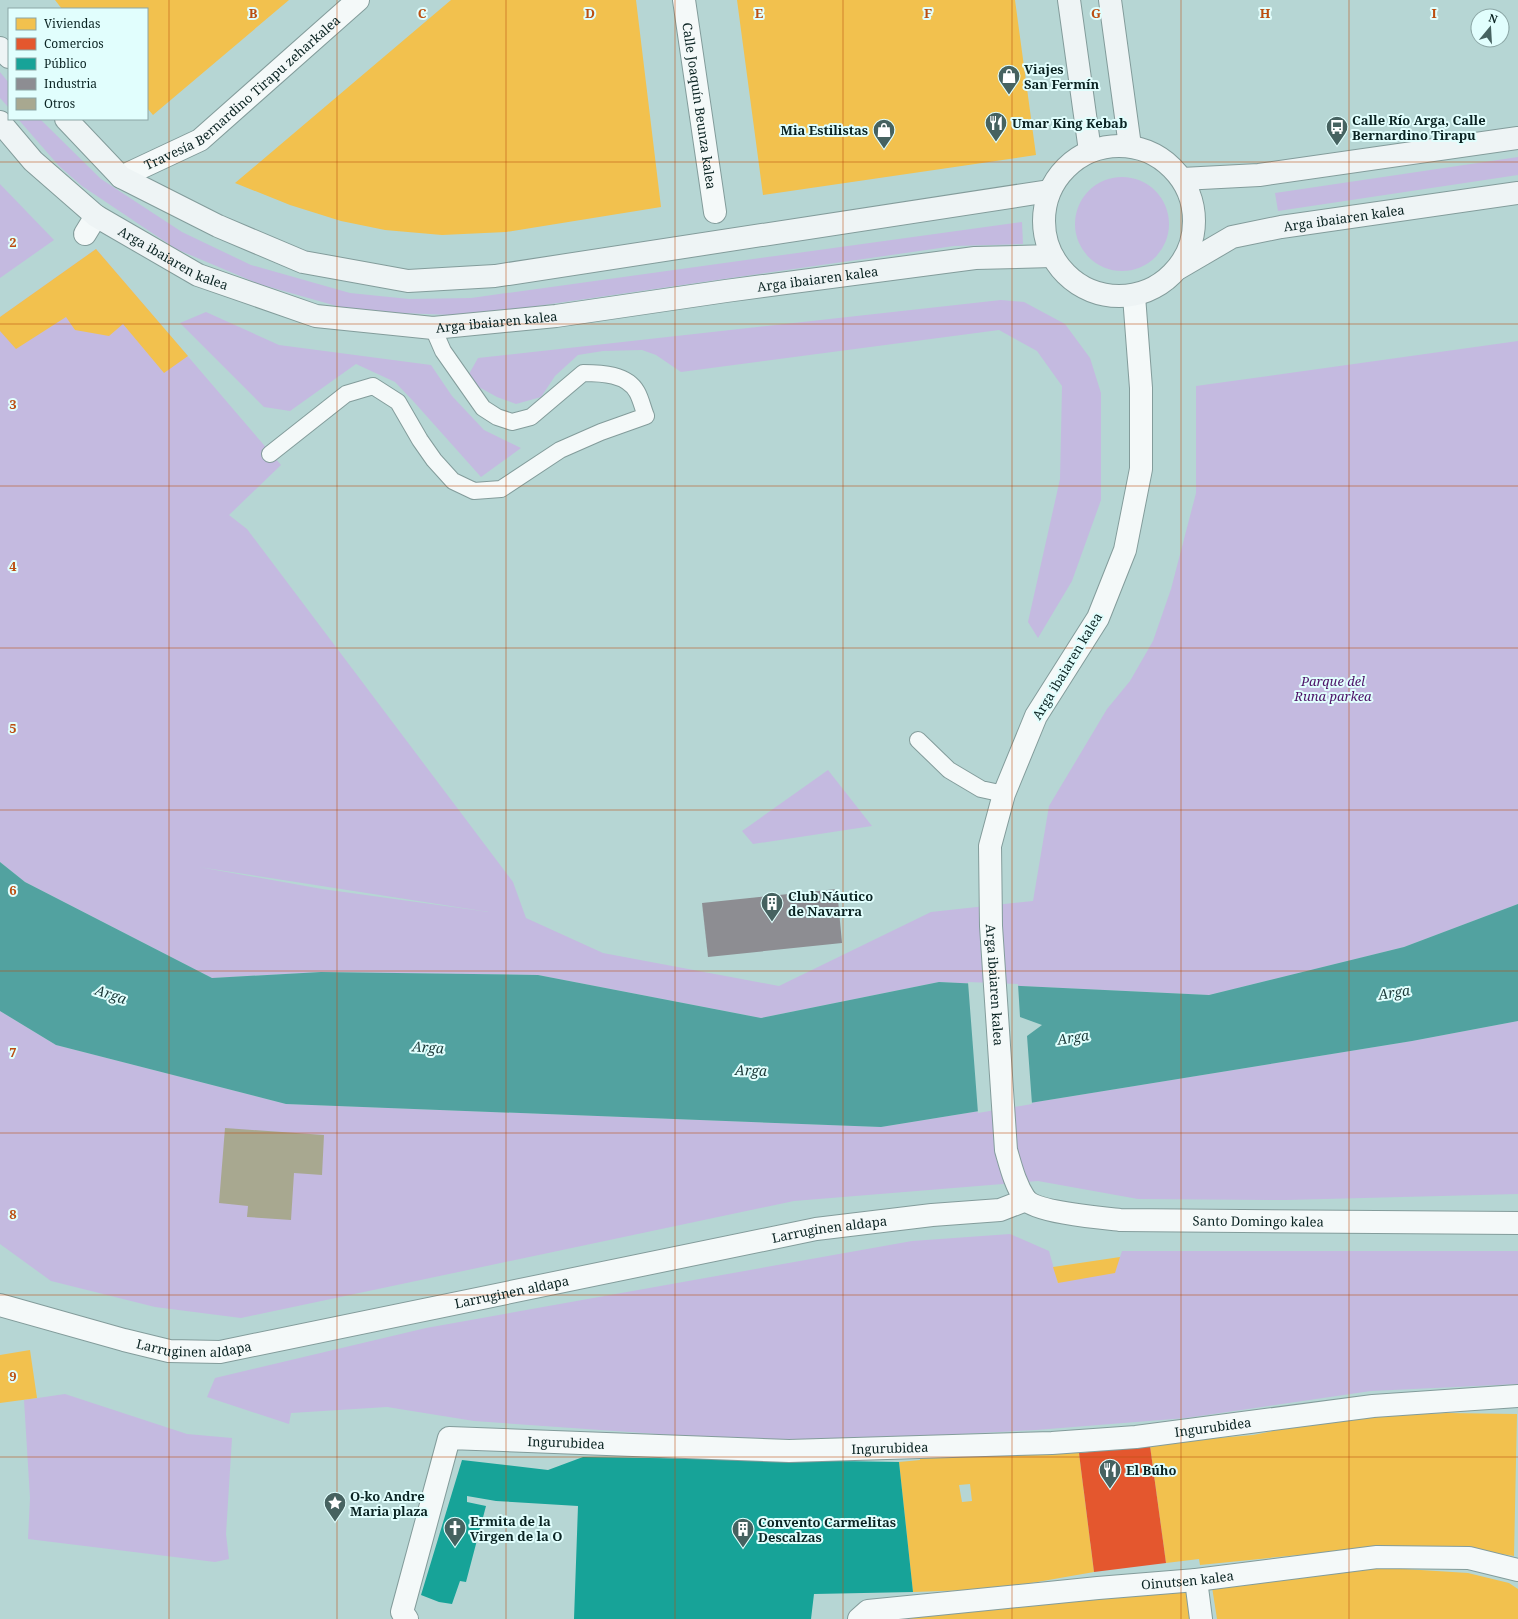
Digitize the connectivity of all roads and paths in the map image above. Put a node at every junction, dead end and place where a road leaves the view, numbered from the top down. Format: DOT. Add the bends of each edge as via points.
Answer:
graph roads {
  1 [pos="358,0"];
  2 [pos="684,0"];
  3 [pos="1069,0"];
  4 [pos="1110,0"];
  5 [pos="0,48"];
  6 [pos="8,56"];
  7 [pos="67,120"];
  8 [pos="0,122"];
  9 [pos="1518,138"];
  10 [pos="1130,146"];
  11 [pos="1090,151"];
  12 [pos="121,177"];
  13 [pos="1182,179"];
  14 [pos="1050,191"];
  15 [pos="1518,193"];
  16 [pos="715,212"];
  17 [pos="96,216"];
  18 [pos="85,234"];
  19 [pos="1052,256"];
  20 [pos="1178,268"];
  21 [pos="1134,296"];
  22 [pos="433,328"];
  23 [pos="270,454"];
  24 [pos="918,740"];
  25 [pos="1004,794"];
  26 [pos="1026,1200"];
  27 [pos="1518,1223"];
  28 [pos="0,1306"];
  29 [pos="1518,1396"];
  30 [pos="1518,1570"];
  31 [pos="1196,1580"];
  32 [pos="408,1619"];
  33 [pos="859,1619"];
  34 [pos="1202,1619"];
  1 -- 12 [label="street, Travesía Bernardino Tirapu zeharkalea" via="200,140"];
  2 -- 16 [label="street, Calle Joaquín Beunza kalea"];
  3 -- 11 [label="street"];
  4 -- 10 [label="street"];
  5 -- 6 [label="street"];
  7 -- 12 [label="street"];
  8 -- 17 [label="street, Arga ibaiaren kalea" via="33,161"];
  9 -- 13 [label="street" via="1259,175"];
  10 -- 11 [label="street" via="1110,146"];
  10 -- 13 [label="street" via="1150,152 1168,164"];
  11 -- 14 [label="street" via="1073,161 1059,175"];
  12 -- 14 [label="street" via="218,226 303,262 408,281 494,276"];
  13 -- 20 [label="street" via="1192,201 1195,224 1190,248"];
  14 -- 19 [label="street" via="1044,213 1045,235"];
  15 -- 20 [label="street, Arga ibaiaren kalea" via="1281,227 1232,237"];
  17 -- 18 [label="street"];
  17 -- 22 [label="street, Arga ibaiaren kalea" via="198,274 316,316"];
  19 -- 21 [label="street" via="1066,276 1086,290 1110,296"];
  19 -- 22 [label="street, Arga ibaiaren kalea" via="975,258 726,290 556,316"];
  20 -- 21 [label="street" via="1166,281"];
  21 -- 25 [label="street, Arga ibaiaren kalea" via="1141,388 1141,469 1125,550 1098,618 1036,716"];
  22 -- 23 [label="lane" via="443,351 483,408 497,417 512,422 531,417 583,373 602,373 625,380 637,392 646,416 560,450 501,489 474,491 453,481 420,440 398,402 373,386 346,394"];
  24 -- 25 [label="lane" via="949,770 981,789"];
  25 -- 26 [label="street, Arga ibaiaren kalea" via="990,846 991,926 1006,1150 1014,1178"];
  26 -- 27 [label="street, Santo Domingo kalea" via="1052,1210 1120,1220"];
  26 -- 28 [label="street, Larruginen aldapa" via="1000,1210 932,1215 816,1229 220,1352 169,1351"];
  29 -- 32 [label="street, Ingurubidea" via="1373,1406 1136,1437 1052,1443 788,1451 449,1438 402,1612"];
  30 -- 31 [label="street, Oinutsen kalea" via="1469,1558 1377,1557"];
  31 -- 33 [label="street, Oinutsen kalea" via="868,1611"];
  31 -- 34 [label="street"];
}
